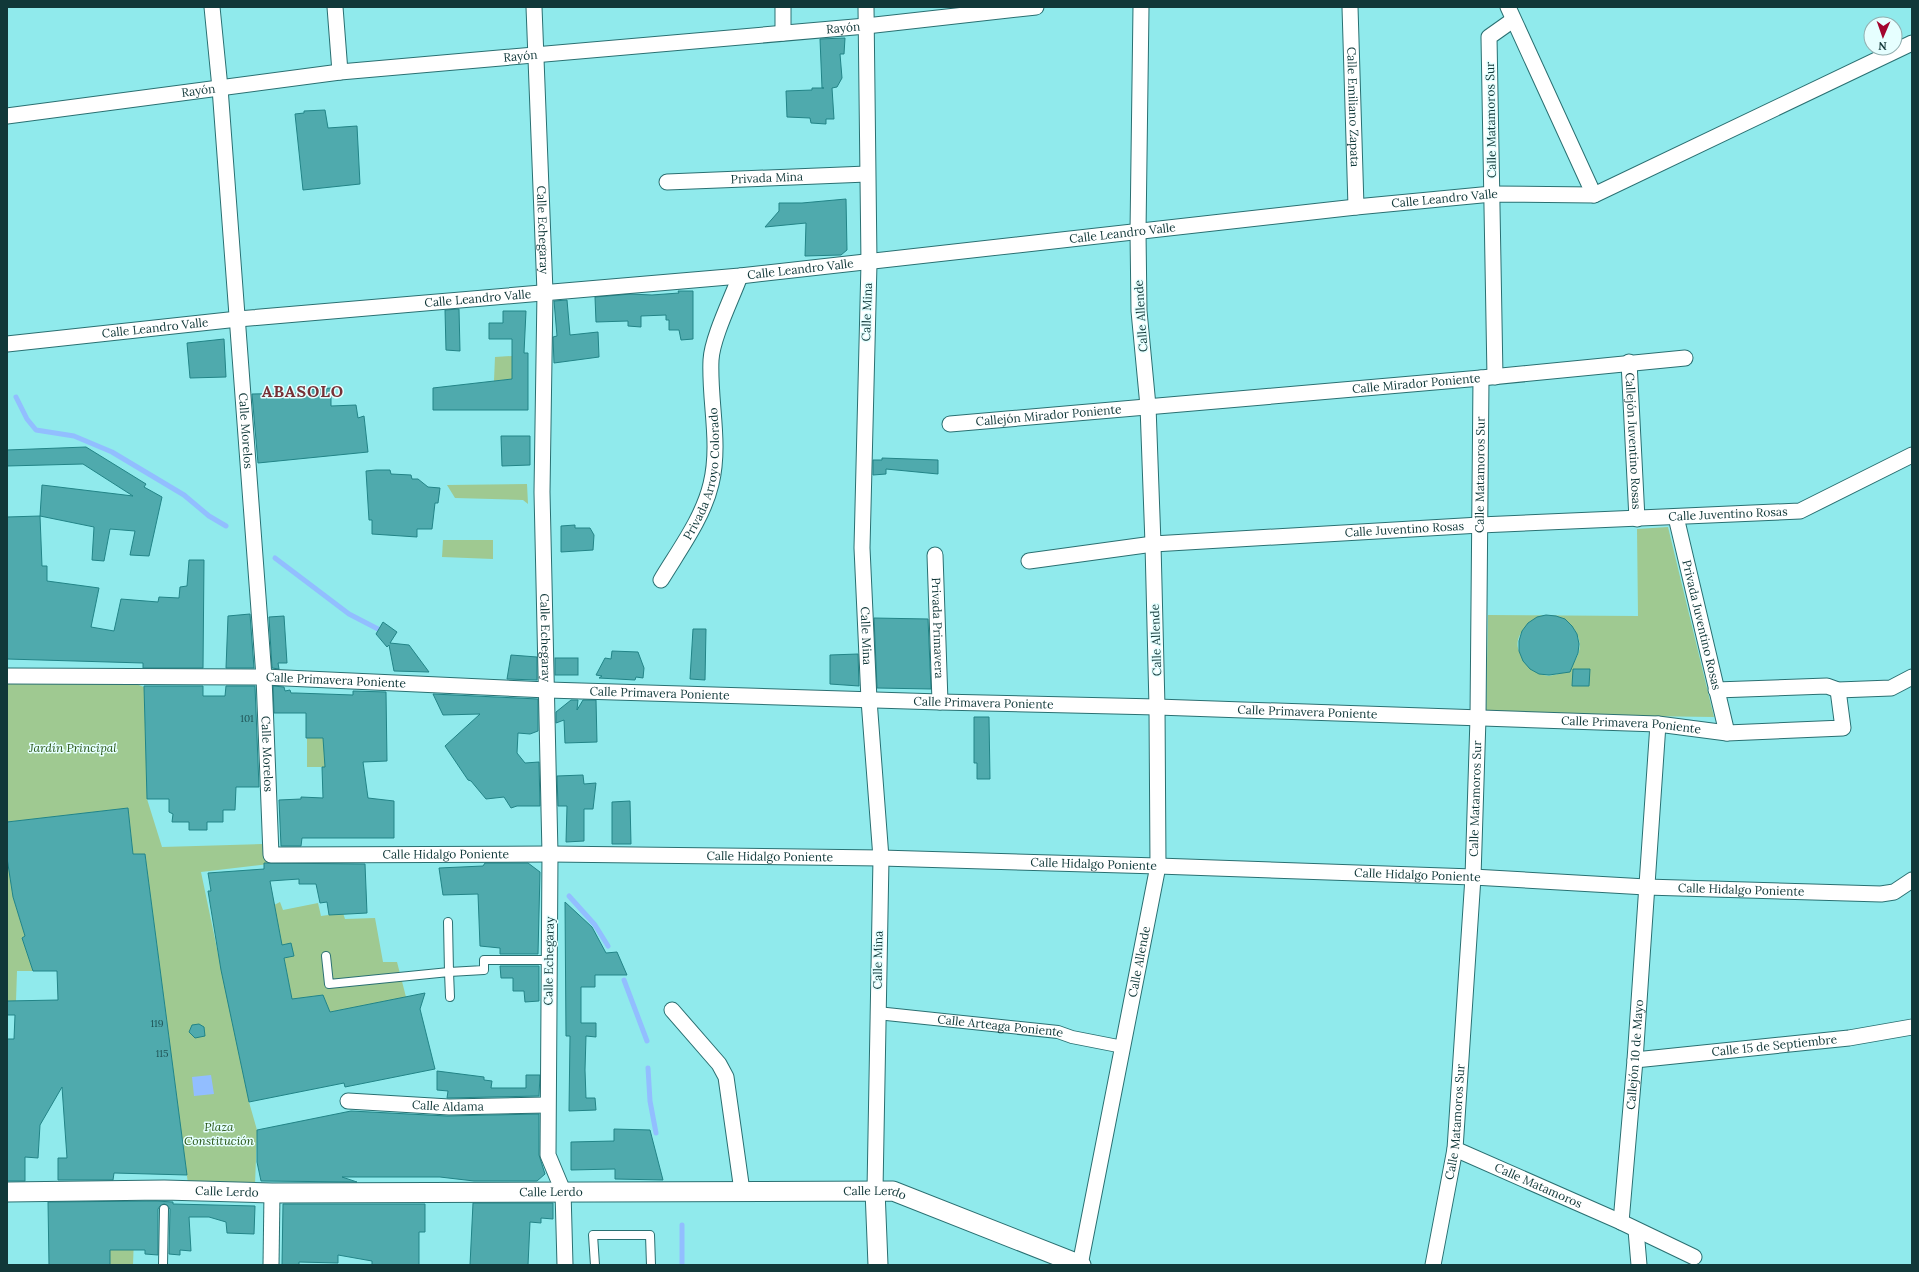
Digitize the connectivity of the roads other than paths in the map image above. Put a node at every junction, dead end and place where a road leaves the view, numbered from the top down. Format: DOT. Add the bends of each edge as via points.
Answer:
graph roads {
  1 [pos="212,7"];
  2 [pos="335,7"];
  3 [pos="534,7"];
  4 [pos="783,7"];
  5 [pos="866,7"];
  6 [pos="1036,7"];
  7 [pos="1141,7"];
  8 [pos="1350,7"];
  9 [pos="1510,13"];
  10 [pos="866,26"];
  11 [pos="783,33"];
  12 [pos="1912,43"];
  13 [pos="535,55"];
  14 [pos="340,72"];
  15 [pos="220,88"];
  16 [pos="7,116"];
  17 [pos="867,174"];
  18 [pos="667,182"];
  19 [pos="1492,194"];
  20 [pos="1594,195"];
  21 [pos="1356,207"];
  22 [pos="1138,232"];
  23 [pos="869,263"];
  24 [pos="740,276"];
  25 [pos="544,292"];
  26 [pos="238,319"];
  27 [pos="7,344"];
  28 [pos="1685,358"];
  29 [pos="1629,362"];
  30 [pos="1488,377"];
  31 [pos="1148,406"];
  32 [pos="950,424"];
  33 [pos="1912,455"];
  34 [pos="1676,517"];
  35 [pos="1637,519"];
  36 [pos="1480,525"];
  37 [pos="1153,544"];
  38 [pos="935,555"];
  39 [pos="1029,561"];
  40 [pos="660,580"];
  41 [pos="7,676"];
  42 [pos="264,677"];
  43 [pos="1912,677"];
  44 [pos="548,690"];
  45 [pos="1716,690"];
  46 [pos="1838,690"];
  47 [pos="869,700"];
  48 [pos="940,702"];
  49 [pos="1157,707"];
  50 [pos="1478,718"];
  51 [pos="1658,724"];
  52 [pos="1727,733"];
  53 [pos="550,854"];
  54 [pos="271,855"];
  55 [pos="881,858"];
  56 [pos="1158,866"];
  57 [pos="1473,877"];
  58 [pos="1912,880"];
  59 [pos="1646,887"];
  60 [pos="448,922"];
  61 [pos="326,956"];
  62 [pos="549,960"];
  63 [pos="449,972"];
  64 [pos="450,996"];
  65 [pos="672,1010"];
  66 [pos="877,1013"];
  67 [pos="1912,1027"];
  68 [pos="1123,1047"];
  69 [pos="1635,1060"];
  70 [pos="348,1101"];
  71 [pos="547,1105"];
  72 [pos="1455,1150"];
  73 [pos="875,1190"];
  74 [pos="742,1191"];
  75 [pos="7,1192"];
  76 [pos="563,1192"];
  77 [pos="272,1193"];
  78 [pos="164,1209"];
  79 [pos="1621,1222"];
  80 [pos="1636,1230"];
  81 [pos="1694,1257"];
  82 [pos="163,1265"];
  83 [pos="271,1265"];
  84 [pos="565,1265"];
  85 [pos="595,1265"];
  86 [pos="651,1265"];
  87 [pos="878,1265"];
  88 [pos="1080,1265"];
  89 [pos="1433,1265"];
  90 [pos="1639,1265"];
  1 -- 15 [label="street, Calle Morelos"];
  2 -- 14 [label="street"];
  3 -- 13 [label="street, Calle Echegaray"];
  4 -- 11 [label="street"];
  5 -- 10 [label="street, Calle Mina"];
  6 -- 10 [label="street, Rayón"];
  7 -- 22 [label="street, Calle Allende"];
  8 -- 21 [label="street, Calle Emiliano Zapata"];
  9 -- 19 [label="street, Calle Matamoros Sur" via="1490,37"];
  9 -- 20 [label="street"];
  10 -- 11 [label="street, Rayón"];
  10 -- 17 [label="street, Calle Mina"];
  11 -- 13 [label="street, Rayón"];
  12 -- 20 [label="street"];
  13 -- 14 [label="street, Rayón"];
  13 -- 25 [label="street, Calle Echegaray"];
  14 -- 15 [label="street, Rayón"];
  15 -- 16 [label="street, Rayón"];
  15 -- 26 [label="street, Calle Morelos"];
  17 -- 18 [label="street, Privada Mina"];
  17 -- 23 [label="street, Calle Mina"];
  19 -- 20 [label="street, Calle Leandro Valle"];
  19 -- 21 [label="street, Calle Leandro Valle"];
  19 -- 30 [label="street, Calle Matamoros Sur"];
  21 -- 22 [label="street, Calle Leandro Valle"];
  22 -- 23 [label="street, Calle Leandro Valle"];
  22 -- 31 [label="street, Calle Allende" via="1139,311"];
  23 -- 24 [label="street, Calle Leandro Valle"];
  23 -- 47 [label="street, Calle Mina" via="862,548"];
  24 -- 25 [label="street, Calle Leandro Valle"];
  24 -- 40 [label="street, Privada Arroyo Colorado" via="714,344 711,359 716,443 711,484 698,518"];
  25 -- 26 [label="street, Calle Leandro Valle"];
  25 -- 44 [label="street, Calle Echegaray" via="542,492"];
  26 -- 27 [label="street, Calle Leandro Valle"];
  26 -- 42 [label="street, Calle Morelos"];
  28 -- 29 [label="street, Calle Mirador Poniente"];
  29 -- 30 [label="street, Calle Mirador Poniente"];
  29 -- 35 [label="street, Callejón Juventino Rosas"];
  30 -- 31 [label="street, Calle Mirador Poniente"];
  30 -- 36 [label="street, Calle Matamoros Sur"];
  31 -- 32 [label="street, Callejón Mirador Poniente"];
  31 -- 37 [label="street, Calle Allende"];
  33 -- 34 [label="street, Calle Juventino Rosas" via="1800,511"];
  34 -- 35 [label="street, Calle Juventino Rosas"];
  34 -- 45 [label="street, Privada Juventino Rosas"];
  35 -- 36 [label="street, Calle Juventino Rosas"];
  36 -- 37 [label="street, Calle Juventino Rosas"];
  36 -- 50 [label="street, Calle Matamoros Sur"];
  37 -- 39 [label="street"];
  37 -- 49 [label="street, Calle Allende"];
  38 -- 48 [label="street, Privada Primavera"];
  41 -- 42 [label="street, Calle Primavera Poniente"];
  42 -- 44 [label="street, Calle Primavera Poniente"];
  42 -- 54 [label="street, Calle Morelos"];
  43 -- 46 [label="street" via="1891,688"];
  44 -- 47 [label="street, Calle Primavera Poniente"];
  44 -- 53 [label="street, Calle Echegaray"];
  45 -- 46 [label="street" via="1827,686"];
  45 -- 52 [label="street, Privada Juventino Rosas"];
  46 -- 52 [label="street, Calle Primavera Poniente" via="1844,728"];
  47 -- 48 [label="street, Calle Primavera Poniente"];
  47 -- 55 [label="street, Calle Mina"];
  48 -- 49 [label="street, Calle Primavera Poniente"];
  49 -- 50 [label="street, Calle Primavera Poniente"];
  49 -- 56 [label="street, Calle Allende"];
  50 -- 51 [label="street, Calle Primavera Poniente"];
  50 -- 57 [label="street, Calle Matamoros Sur"];
  51 -- 52 [label="street, Calle Primavera Poniente"];
  51 -- 59 [label="street"];
  53 -- 54 [label="street, Calle Hidalgo Poniente"];
  53 -- 55 [label="street, Calle Hidalgo Poniente"];
  53 -- 62 [label="street, Calle Echegaray"];
  55 -- 56 [label="street, Calle Hidalgo Poniente"];
  55 -- 66 [label="street, Calle Mina"];
  56 -- 57 [label="street, Calle Hidalgo Poniente"];
  56 -- 68 [label="street, Calle Allende"];
  57 -- 59 [label="street, Calle Hidalgo Poniente"];
  57 -- 72 [label="street, Calle Matamoros Sur"];
  58 -- 59 [label="street, Calle Hidalgo Poniente" via="1894,892 1880,894"];
  59 -- 69 [label="street, Callejón 10 de Mayo"];
  60 -- 63 [label="lane"];
  61 -- 63 [label="lane" via="329,984"];
  62 -- 63 [label="lane" via="484,960 484,970"];
  62 -- 71 [label="street, Calle Echegaray"];
  63 -- 64 [label="lane"];
  65 -- 74 [label="street" via="719,1064 726,1077"];
  66 -- 68 [label="street, Calle Arteaga Poniente" via="1058,1032"];
  66 -- 73 [label="street, Calle Mina"];
  67 -- 69 [label="street, Calle 15 de Septiembre" via="1849,1038"];
  68 -- 88 [label="street, Calle Allende"];
  69 -- 79 [label="street, Callejón 10 de Mayo"];
  70 -- 71 [label="street, Calle Aldama" via="449,1107"];
  71 -- 76 [label="street, Calle Echegaray" via="548,1154"];
  72 -- 79 [label="street, Calle Matamoros"];
  72 -- 89 [label="street, Calle Matamoros Sur"];
  73 -- 74 [label="street, Calle Lerdo"];
  73 -- 87 [label="street, Calle Mina"];
  73 -- 88 [label="street, Calle Lerdo" via="893,1191"];
  74 -- 76 [label="street, Calle Lerdo"];
  75 -- 77 [label="street, Calle Lerdo"];
  76 -- 77 [label="street, Calle Lerdo" via="392,1195"];
  76 -- 84 [label="street, Calle Echegaray"];
  77 -- 83 [label="street"];
  78 -- 82 [label="lane"];
  79 -- 80 [label="street, Calle Matamoros"];
  80 -- 81 [label="street, Calle Matamoros"];
  80 -- 90 [label="street"];
  85 -- 86 [label="lane" via="594,1235 650,1235"];
}
